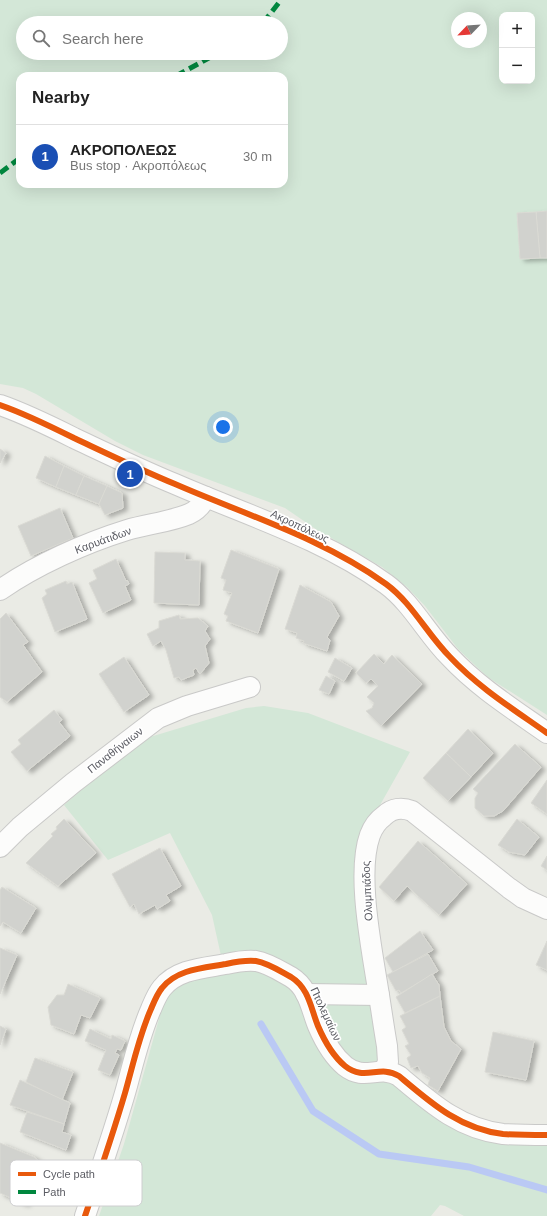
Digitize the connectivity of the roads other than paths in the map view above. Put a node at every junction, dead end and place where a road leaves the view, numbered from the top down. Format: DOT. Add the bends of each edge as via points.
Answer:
graph roads {
  1 [pos="0,405"];
  2 [pos="206,497"];
  3 [pos="0,590"];
  4 [pos="250,686"];
  5 [pos="547,733"];
  6 [pos="0,847"];
  7 [pos="547,909"];
  8 [pos="306,994"];
  9 [pos="379,995"];
  10 [pos="384,1071"];
  11 [pos="547,1135"];
  12 [pos="103,1160"];
  13 [pos="88,1206"];
  14 [pos="85,1216"];
  1 -- 2 [label="street, Ακροπόλεως"];
  2 -- 3 [label="street, Καρυάτιδων" via="199,508 190,513 86,544 33,570"];
  2 -- 5 [label="street, Ακροπόλεως" via="306,538 374,576 401,598 462,670 492,695"];
  4 -- 6 [label="street, Παναθήναιων" via="186,706 158,718 67,788"];
  7 -- 9 [label="street, Ολυμπιάδος" via="522,898 416,814 403,808 388,812 377,822 370,834 364,867 365,895"];
  8 -- 9 [label="street"];
  8 -- 10 [label="street, Πτολεμαίων" via="322,1034 341,1062 361,1074"];
  8 -- 12 [label="street, Πτολεμαίων" via="293,978 257,961 241,961 184,973 162,988 141,1037"];
  9 -- 10 [label="street, Ολυμπιάδος" via="388,1053"];
  10 -- 11 [label="street" via="399,1076 440,1110 469,1124 503,1134"];
  13 -- 14 [label="street, Πτολεμαίων"];
}
